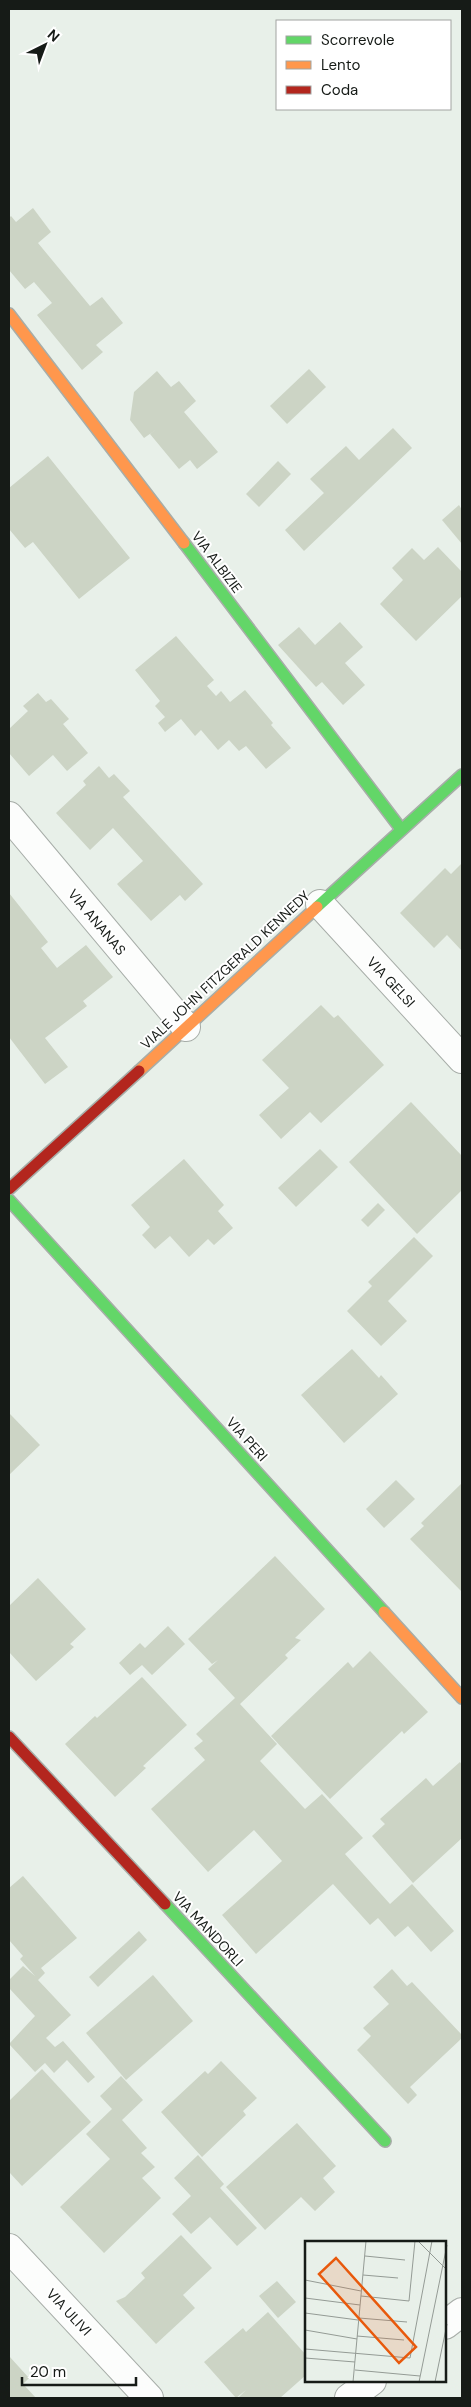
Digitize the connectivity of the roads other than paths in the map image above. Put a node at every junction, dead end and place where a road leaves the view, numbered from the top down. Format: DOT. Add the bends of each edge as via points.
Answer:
graph roads {
  1 [pos="9,314"];
  2 [pos="462,775"];
  3 [pos="9,816"];
  4 [pos="401,829"];
  5 [pos="320,904"];
  6 [pos="186,1027"];
  7 [pos="462,1059"];
  8 [pos="9,1189"];
  9 [pos="9,1200"];
  10 [pos="462,1698"];
  11 [pos="9,1737"];
  12 [pos="385,2141"];
  13 [pos="9,2248"];
  14 [pos="462,2312"];
  15 [pos="446,2325"];
  16 [pos="371,2382"];
  17 [pos="149,2398"];
  18 [pos="349,2398"];
  1 -- 4 [label="street, VIA ALBIZIE"];
  2 -- 4 [label="street, VIALE JOHN FITZGERALD KENNEDY"];
  3 -- 6 [label="street, VIA ANANAS"];
  4 -- 5 [label="street, VIALE JOHN FITZGERALD KENNEDY"];
  5 -- 6 [label="street, VIALE JOHN FITZGERALD KENNEDY"];
  5 -- 7 [label="street, VIA GELSI"];
  6 -- 8 [label="street, VIALE JOHN FITZGERALD KENNEDY"];
  9 -- 10 [label="street, VIA PERI"];
  11 -- 12 [label="street, VIA MANDORLI"];
  13 -- 17 [label="street, VIA ULIVI"];
  14 -- 15 [label="street"];
  16 -- 18 [label="street"];
}
